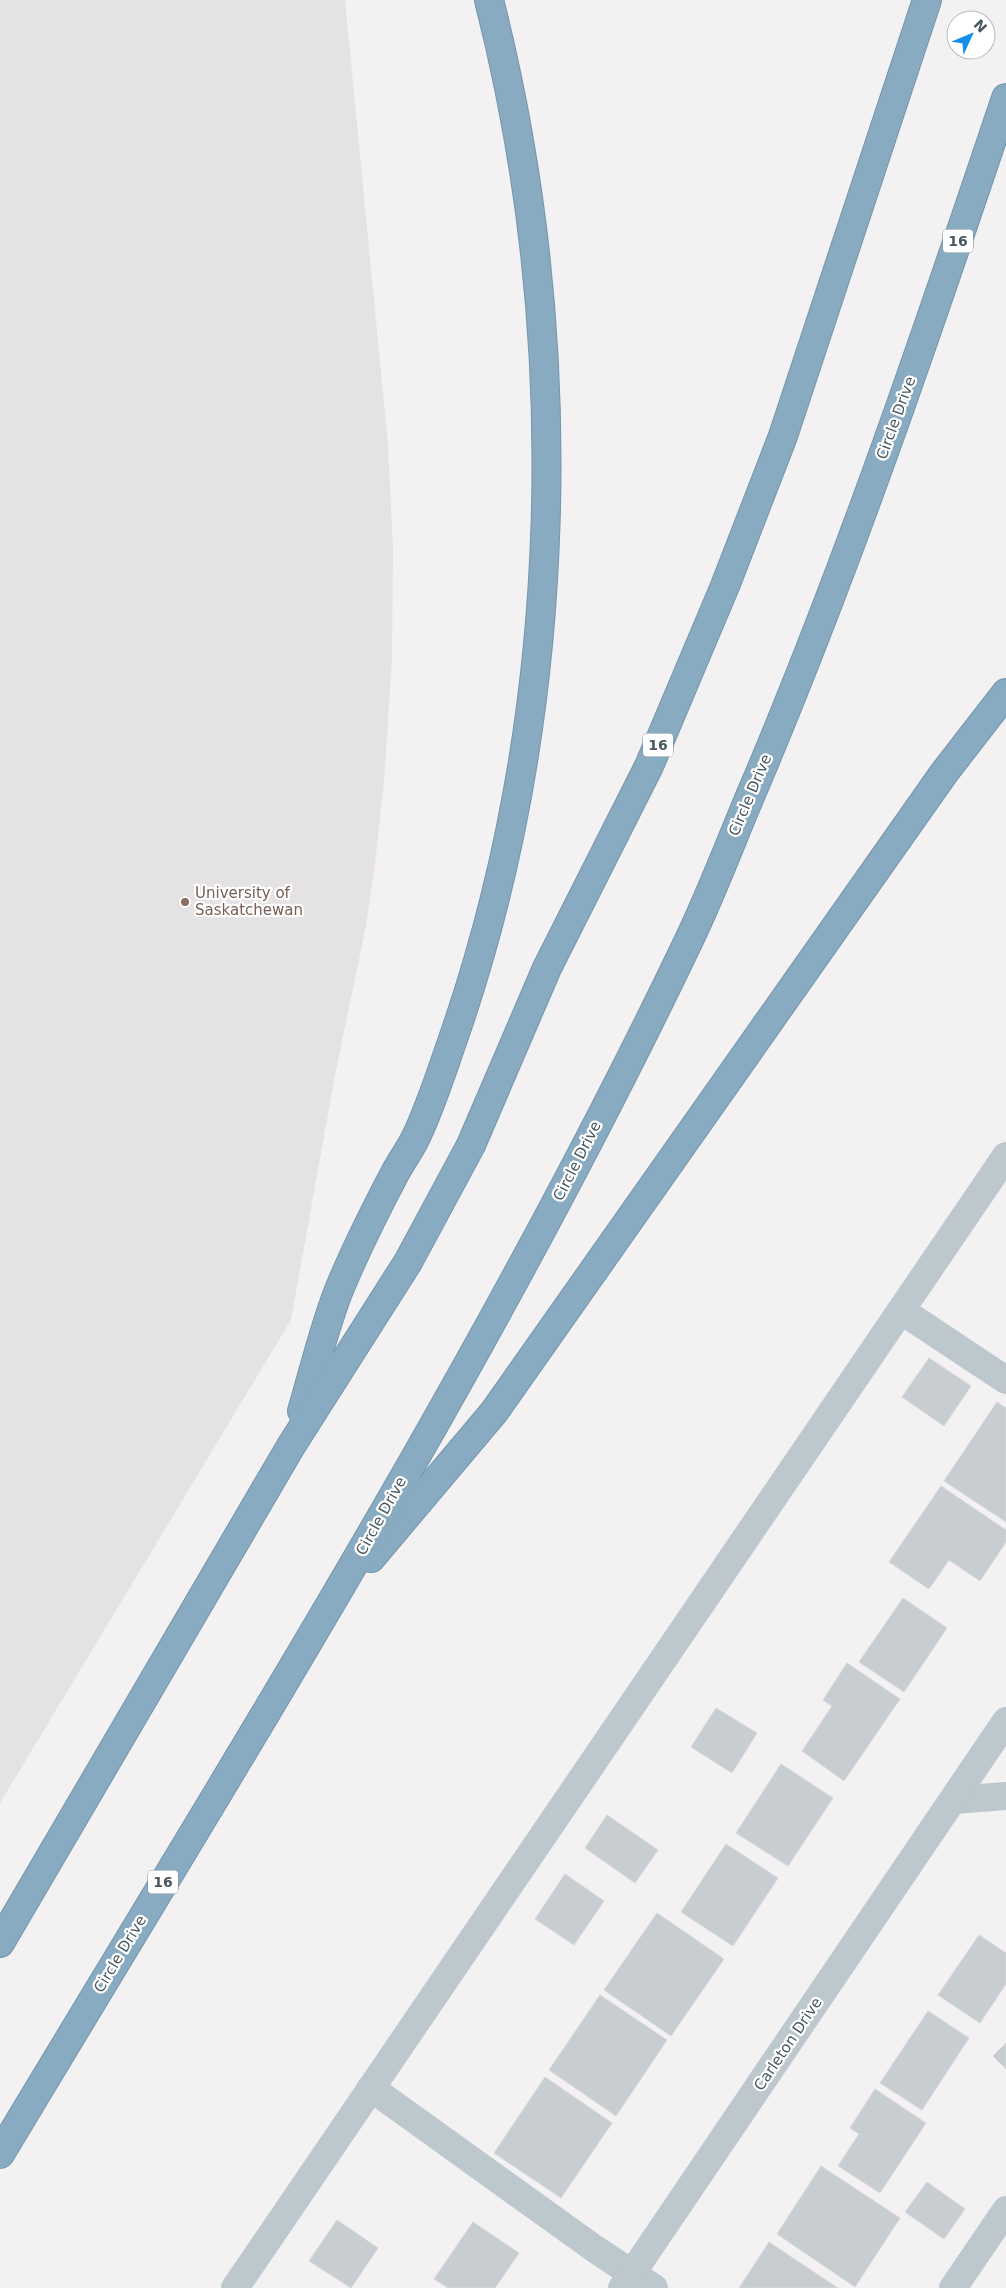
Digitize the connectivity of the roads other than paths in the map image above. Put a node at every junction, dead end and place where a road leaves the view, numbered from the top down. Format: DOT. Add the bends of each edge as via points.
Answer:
graph roads {
  1 [pos="489,0"];
  2 [pos="926,0"];
  3 [pos="1006,98"];
  4 [pos="1006,693"];
  5 [pos="1006,1156"];
  6 [pos="902,1311"];
  7 [pos="1006,1380"];
  8 [pos="292,1446"];
  9 [pos="327,1611"];
  10 [pos="1006,1721"];
  11 [pos="1006,1796"];
  12 [pos="954,1800"];
  13 [pos="0,1943"];
  14 [pos="371,2088"];
  15 [pos="0,2154"];
  16 [pos="1006,2210"];
  17 [pos="636,2283"];
  18 [pos="235,2288"];
  19 [pos="953,2288"];
  1 -- 8 [label="highway" via="520,148 530,214 546,414 545,542 529,710 500,873 454,1035 414,1141 394,1175 340,1288"];
  2 -- 8 [label="highway, 16" via="783,436 725,586 649,766 547,968 471,1145 408,1262"];
  3 -- 9 [label="highway, Circle Drive / 16" via="909,384 809,657 691,936 546,1224"];
  4 -- 9 [label="highway" via="944,773 494,1412"];
  5 -- 6 [label="street"];
  6 -- 7 [label="street"];
  6 -- 14 [label="street"];
  8 -- 13 [label="highway, 16"];
  9 -- 15 [label="highway, Circle Drive / 16"];
  10 -- 12 [label="street, Carleton Drive"];
  11 -- 12 [label="street"];
  12 -- 17 [label="street, Carleton Drive"];
  14 -- 17 [label="street" via="595,2249"];
  14 -- 18 [label="street"];
  16 -- 19 [label="street"];
}
